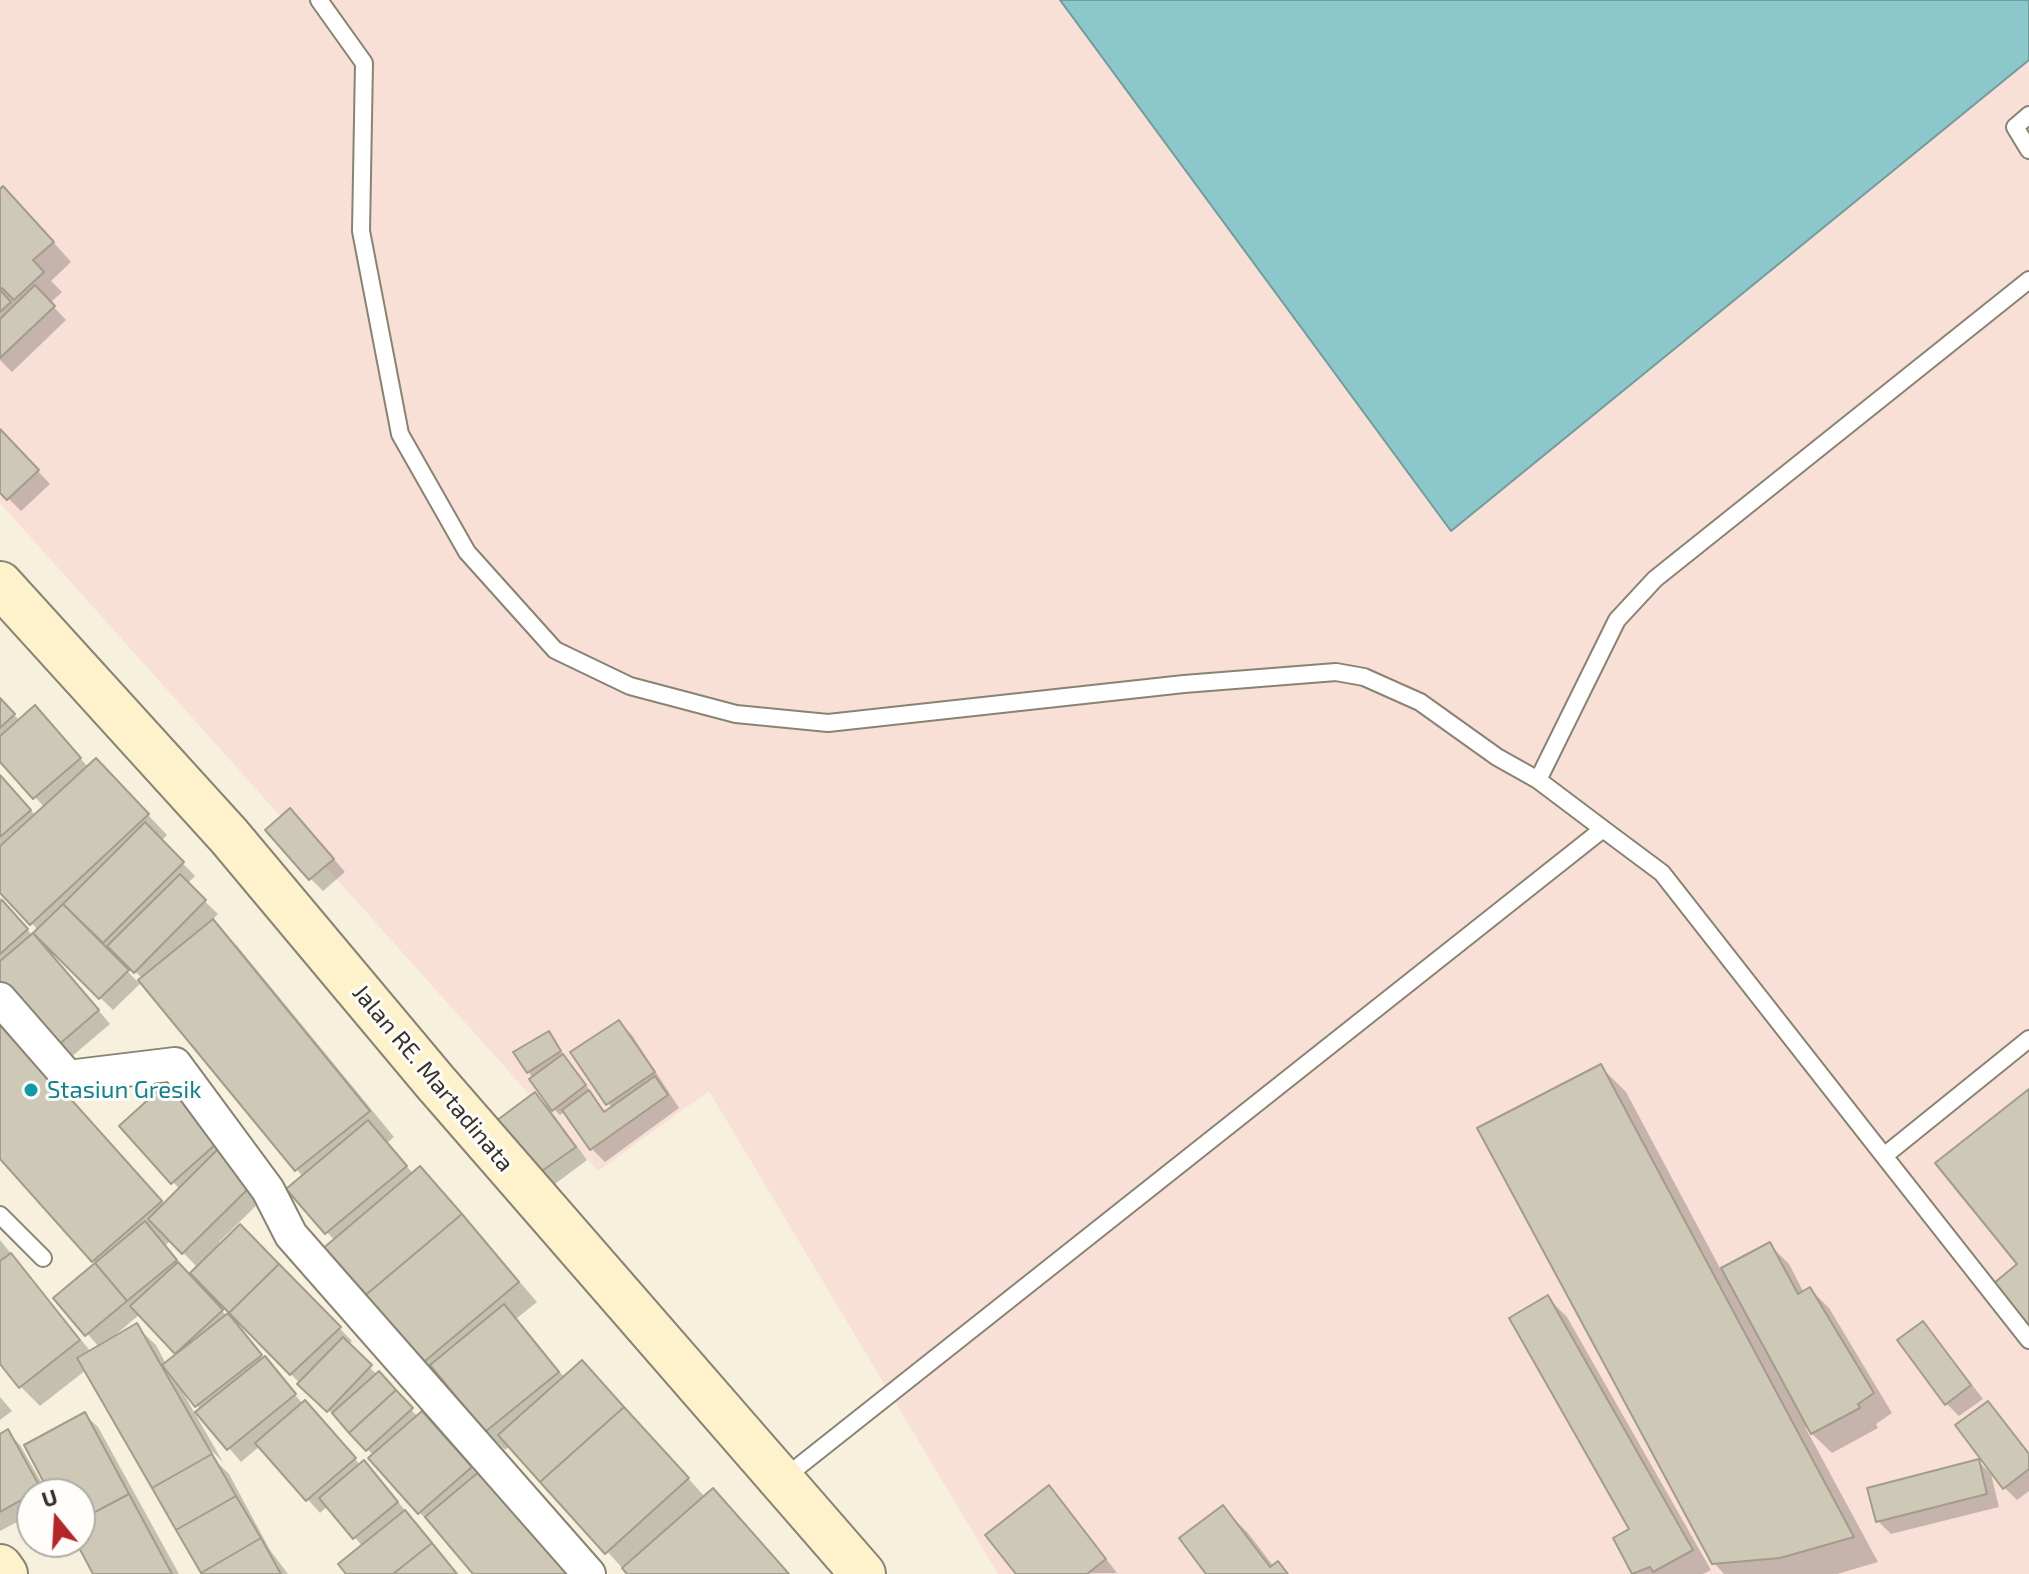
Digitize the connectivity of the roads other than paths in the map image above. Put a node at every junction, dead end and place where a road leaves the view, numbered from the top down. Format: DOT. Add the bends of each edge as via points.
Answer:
graph roads {
  1 [pos="319,0"];
  2 [pos="2029,115"];
  3 [pos="2029,150"];
  4 [pos="2029,280"];
  5 [pos="0,584"];
  6 [pos="1538,780"];
  7 [pos="1603,829"];
  8 [pos="0,999"];
  9 [pos="2029,1039"];
  10 [pos="1884,1156"];
  11 [pos="0,1215"];
  12 [pos="43,1258"];
  13 [pos="2029,1340"];
  14 [pos="780,1481"];
  15 [pos="0,1567"];
  16 [pos="5,1574"];
  17 [pos="589,1574"];
  18 [pos="863,1574"];
  1 -- 6 [label="lane" via="364,63 361,231 400,434 467,552 555,650 630,686 736,714 828,723 1336,672 1364,677 1420,702"];
  2 -- 3 [label="lane" via="2015,127"];
  4 -- 6 [label="lane" via="1655,579 1617,620"];
  5 -- 14 [label="main road, Jalan RE. Martadinata" via="229,836"];
  6 -- 7 [label="lane"];
  7 -- 10 [label="lane" via="1662,873"];
  7 -- 14 [label="lane"];
  8 -- 17 [label="street" via="68,1077 175,1064 268,1190 291,1235"];
  9 -- 10 [label="lane"];
  10 -- 13 [label="lane"];
  11 -- 12 [label="lane"];
  14 -- 18 [label="main road, Jalan RE. Martadinata"];
  15 -- 16 [label="main road"];
}
